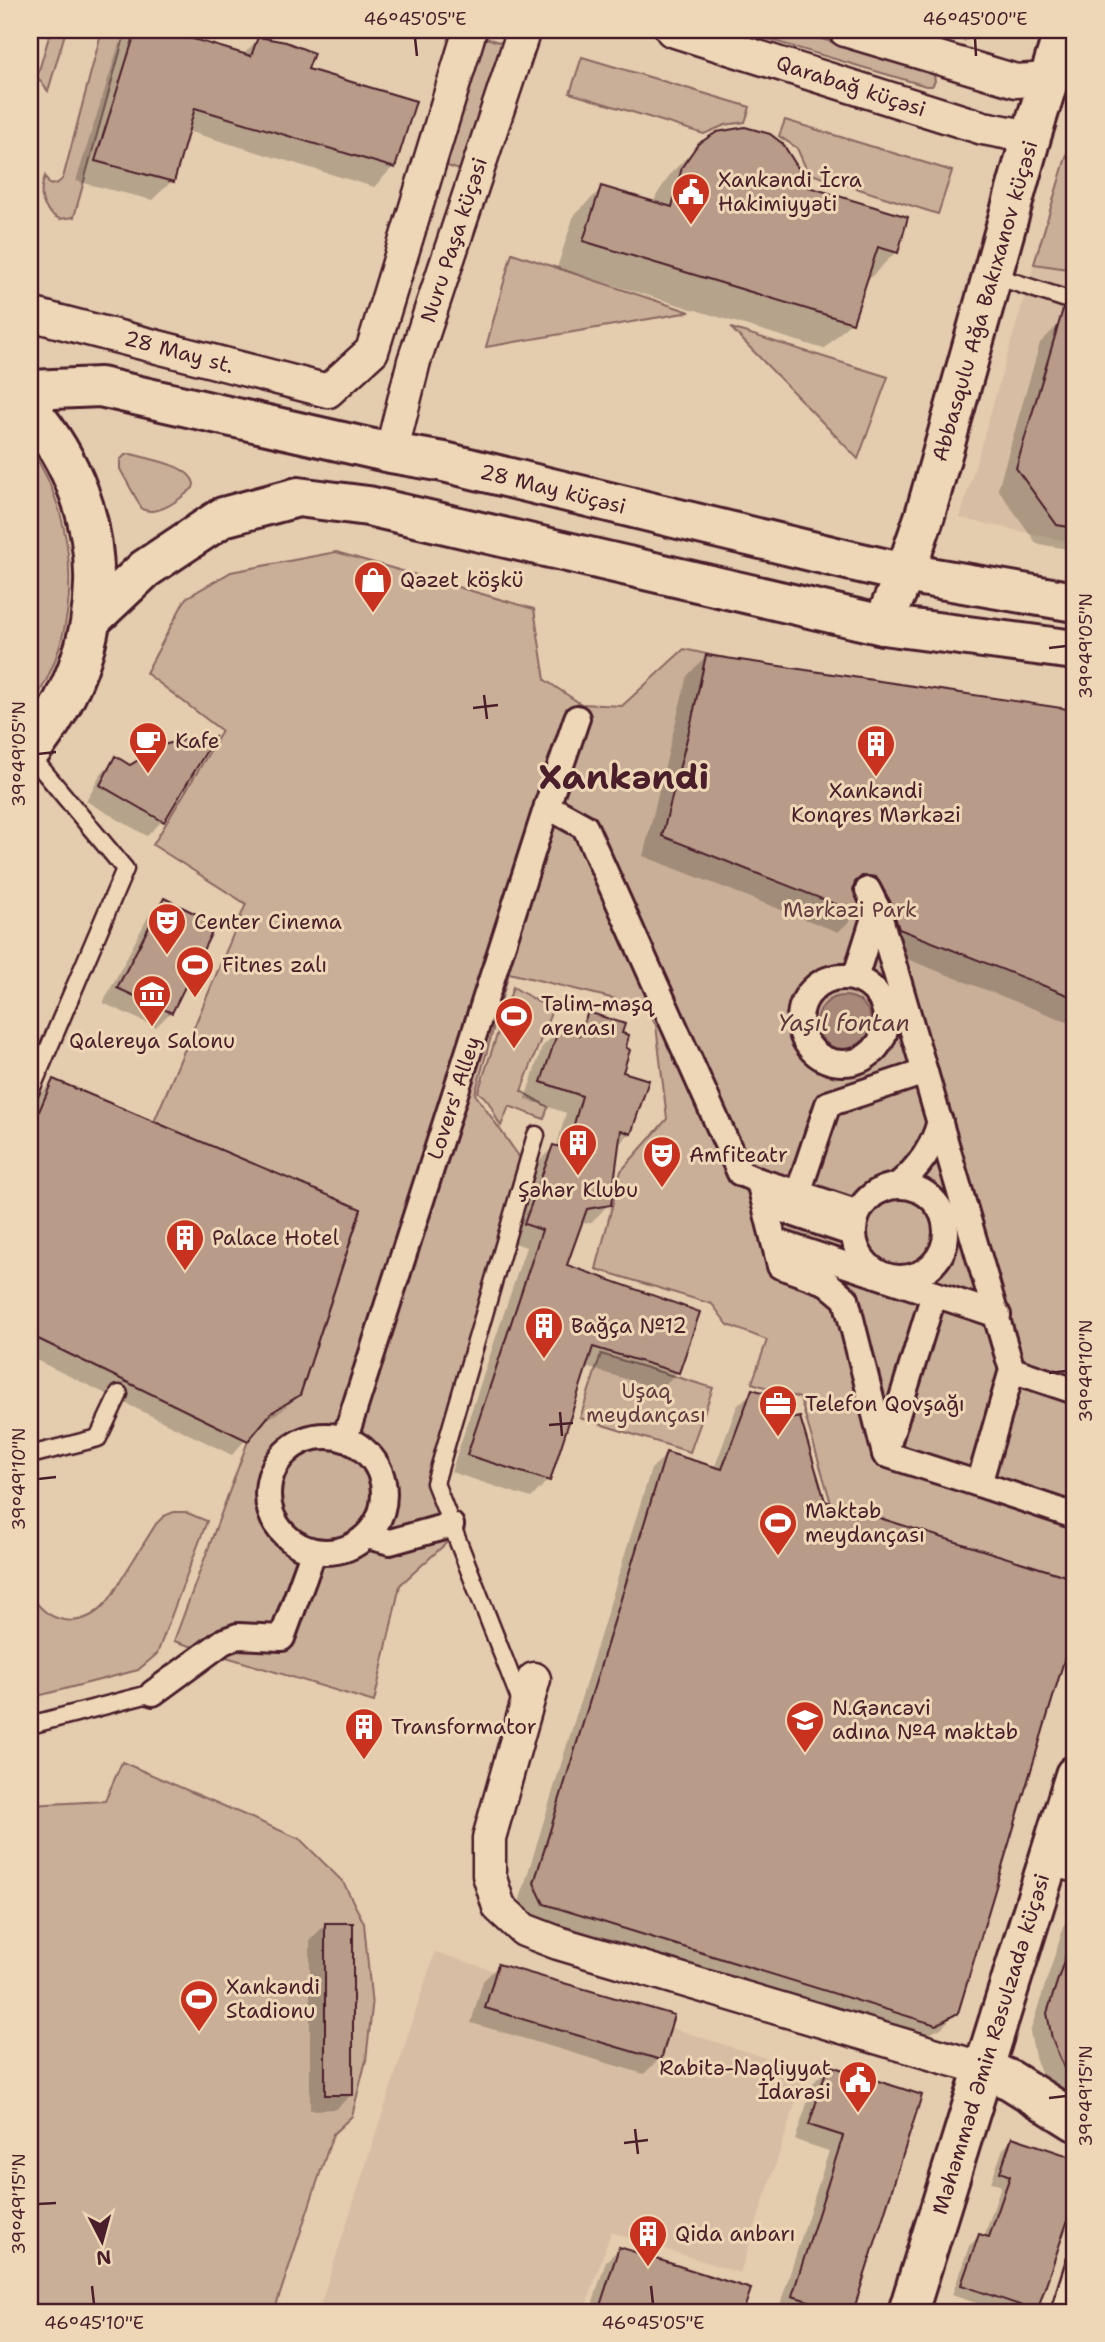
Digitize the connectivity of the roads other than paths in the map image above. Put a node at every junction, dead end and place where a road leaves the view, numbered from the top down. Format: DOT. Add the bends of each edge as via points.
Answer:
graph roads {
  1 [pos="470,30"];
  2 [pos="524,30"];
  3 [pos="672,30"];
  4 [pos="845,30"];
  5 [pos="1064,30"];
  6 [pos="1049,79"];
  7 [pos="1031,137"];
  8 [pos="992,275"];
  9 [pos="1075,302"];
  10 [pos="30,314"];
  11 [pos="30,390"];
  12 [pos="30,410"];
  13 [pos="391,453"];
  14 [pos="905,573"];
  15 [pos="1075,602"];
  16 [pos="92,619"];
  17 [pos="883,625"];
  18 [pos="1075,650"];
  19 [pos="577,718"];
  20 [pos="30,753"];
  21 [pos="547,806"];
  22 [pos="855,978"];
  23 [pos="882,1039"];
  24 [pos="915,1039"];
  25 [pos="925,1072"];
  26 [pos="30,1092"];
  27 [pos="940,1121"];
  28 [pos="536,1135"];
  29 [pos="898,1185"];
  30 [pos="762,1192"];
  31 [pos="798,1193"];
  32 [pos="856,1224"];
  33 [pos="774,1241"];
  34 [pos="884,1277"];
  35 [pos="934,1294"];
  36 [pos="998,1315"];
  37 [pos="1012,1370"];
  38 [pos="1075,1391"];
  39 [pos="119,1394"];
  40 [pos="345,1438"];
  41 [pos="885,1454"];
  42 [pos="30,1455"];
  43 [pos="979,1484"];
  44 [pos="1075,1516"];
  45 [pos="452,1525"];
  46 [pos="367,1536"];
  47 [pos="313,1553"];
  48 [pos="534,1679"];
  49 [pos="153,1693"];
  50 [pos="526,1713"];
  51 [pos="30,1725"];
  52 [pos="1075,1775"];
  53 [pos="1061,1870"];
  54 [pos="984,2069"];
  55 [pos="1075,2121"];
  56 [pos="1075,2262"];
  57 [pos="908,2312"];
  58 [pos="1059,2312"];
  1 -- 10 [label="street, 28 May st." via="373,350 328,391"];
  2 -- 13 [label="street, Nuru Paşa küçəsi" via="414,362"];
  3 -- 7 [label="street, Qarabağ küçəsi" via="983,128"];
  4 -- 6 [label="street" via="1016,81"];
  5 -- 6 [label="main road, Abbasqulu Ağa Bakıxanov küçəsi"];
  6 -- 7 [label="main road, Abbasqulu Ağa Bakıxanov küçəsi"];
  7 -- 8 [label="main road, Abbasqulu Ağa Bakıxanov küçəsi"];
  8 -- 9 [label="lane"];
  8 -- 14 [label="main road, Abbasqulu Ağa Bakıxanov küçəsi"];
  11 -- 13 [label="main road, 28 May küçəsi" via="100,387"];
  12 -- 16 [label="main road" via="68,466 87,519 94,575"];
  13 -- 14 [label="main road, 28 May küçəsi"];
  14 -- 15 [label="main road, 28 May küçəsi"];
  14 -- 17 [label="main road, Abbasqulu Ağa Bakıxanov küçəsi"];
  16 -- 17 [label="main road" via="145,569 223,517 298,497 368,506"];
  16 -- 20 [label="main road" via="76,677"];
  17 -- 18 [label="main road"];
  19 -- 21 [label="street, Lovers' Alley"];
  20 -- 26 [label="lane" via="125,869"];
  21 -- 30 [label="street" via="585,827 740,1173"];
  21 -- 40 [label="street, Lovers' Alley"];
  22 -- 23 [label="street" via="882,1001 886,1014"];
  22 -- 23 [label="street" via="840,977 816,986 807,995 799,1019 801,1032 816,1054 839,1063 865,1058"];
  22 -- 24 [label="street" via="872,899"];
  23 -- 24 [label="street"];
  24 -- 25 [label="street"];
  25 -- 27 [label="street"];
  25 -- 31 [label="street" via="828,1104"];
  27 -- 29 [label="street" via="929,1150"];
  27 -- 36 [label="street"];
  28 -- 45 [label="lane" via="435,1483"];
  29 -- 32 [label="street" via="869,1197"];
  29 -- 34 [label="street" via="926,1193 937,1203 947,1230 945,1245 929,1269 916,1276"];
  30 -- 31 [label="street"];
  30 -- 32 [label="street"];
  30 -- 33 [label="street"];
  31 -- 32 [label="street"];
  32 -- 34 [label="street" via="854,1241 860,1256"];
  33 -- 34 [label="street"];
  33 -- 41 [label="street" via="780,1266 827,1283 846,1299"];
  34 -- 35 [label="street"];
  35 -- 36 [label="street"];
  35 -- 41 [label="street"];
  36 -- 37 [label="street"];
  37 -- 38 [label="street"];
  37 -- 43 [label="street"];
  39 -- 42 [label="lane" via="98,1437"];
  40 -- 46 [label="street" via="369,1455 384,1481 379,1520"];
  40 -- 47 [label="street" via="311,1438 291,1447 270,1478 267,1496 279,1531"];
  41 -- 43 [label="street"];
  43 -- 44 [label="street"];
  45 -- 46 [label="street" via="390,1542"];
  45 -- 50 [label="lane"];
  46 -- 47 [label="street" via="350,1547"];
  47 -- 49 [label="street" via="282,1637 224,1640"];
  48 -- 50 [label="street"];
  49 -- 51 [label="lane"];
  50 -- 54 [label="street" via="489,1838 489,1875 499,1907 524,1930"];
  52 -- 53 [label="main road, Məhəmməd Əmin Rəsulzadə küçəsi"];
  53 -- 54 [label="main road, Məhəmməd Əmin Rəsulzadə küçəsi"];
  54 -- 55 [label="main road"];
  54 -- 57 [label="main road, Məhəmməd Əmin Rəsulzadə küçəsi"];
  56 -- 58 [label="lane"];
}
